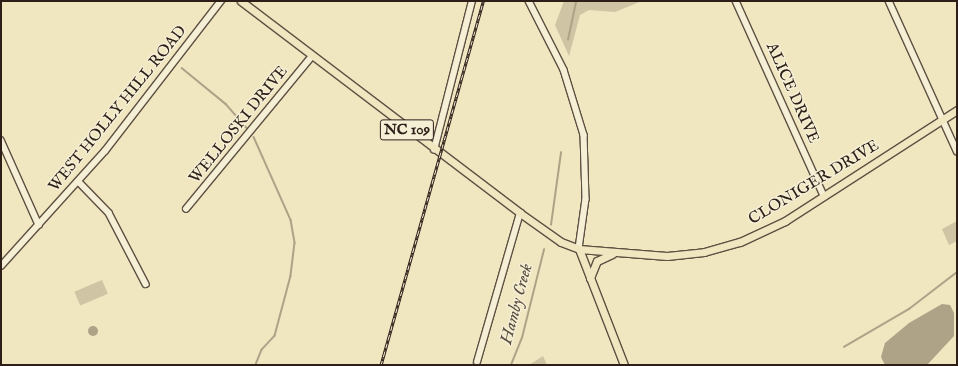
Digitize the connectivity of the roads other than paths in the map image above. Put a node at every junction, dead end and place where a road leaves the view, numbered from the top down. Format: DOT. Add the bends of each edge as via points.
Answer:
graph roads {
  1 [pos="221,1"];
  2 [pos="241,1"];
  3 [pos="472,1"];
  4 [pos="529,1"];
  5 [pos="736,1"];
  6 [pos="889,1"];
  7 [pos="312,56"];
  8 [pos="957,110"];
  9 [pos="942,119"];
  10 [pos="1,140"];
  11 [pos="434,150"];
  12 [pos="957,151"];
  13 [pos="79,182"];
  14 [pos="824,196"];
  15 [pos="186,209"];
  16 [pos="520,213"];
  17 [pos="39,226"];
  18 [pos="579,249"];
  19 [pos="614,253"];
  20 [pos="1,266"];
  21 [pos="590,278"];
  22 [pos="146,284"];
  23 [pos="477,362"];
  24 [pos="624,365"];
  1 -- 13 [label="street, WEST HOLLY HILL ROAD"];
  2 -- 7 [label="main road, NC 109"];
  3 -- 11 [label="street"];
  4 -- 18 [label="street" via="564,70 584,135 586,199"];
  5 -- 14 [label="street, ALICE DRIVE"];
  6 -- 9 [label="street"];
  7 -- 11 [label="main road, NC 109"];
  7 -- 15 [label="street, WELLOSKI DRIVE"];
  8 -- 9 [label="main road, CLONIGER DRIVE"];
  9 -- 12 [label="street"];
  9 -- 14 [label="main road, CLONIGER DRIVE"];
  10 -- 17 [label="street"];
  11 -- 16 [label="main road, NC 109"];
  13 -- 17 [label="street, WEST HOLLY HILL ROAD"];
  13 -- 22 [label="street" via="109,213"];
  14 -- 19 [label="main road, CLONIGER DRIVE" via="758,235 722,248 667,256"];
  16 -- 18 [label="main road, NC 109" via="561,242"];
  16 -- 23 [label="street"];
  17 -- 20 [label="street, WEST HOLLY HILL ROAD"];
  18 -- 19 [label="main road, CLONIGER DRIVE"];
  18 -- 21 [label="main road"];
  19 -- 21 [label="main road" via="597,261"];
  21 -- 24 [label="main road"];
}
